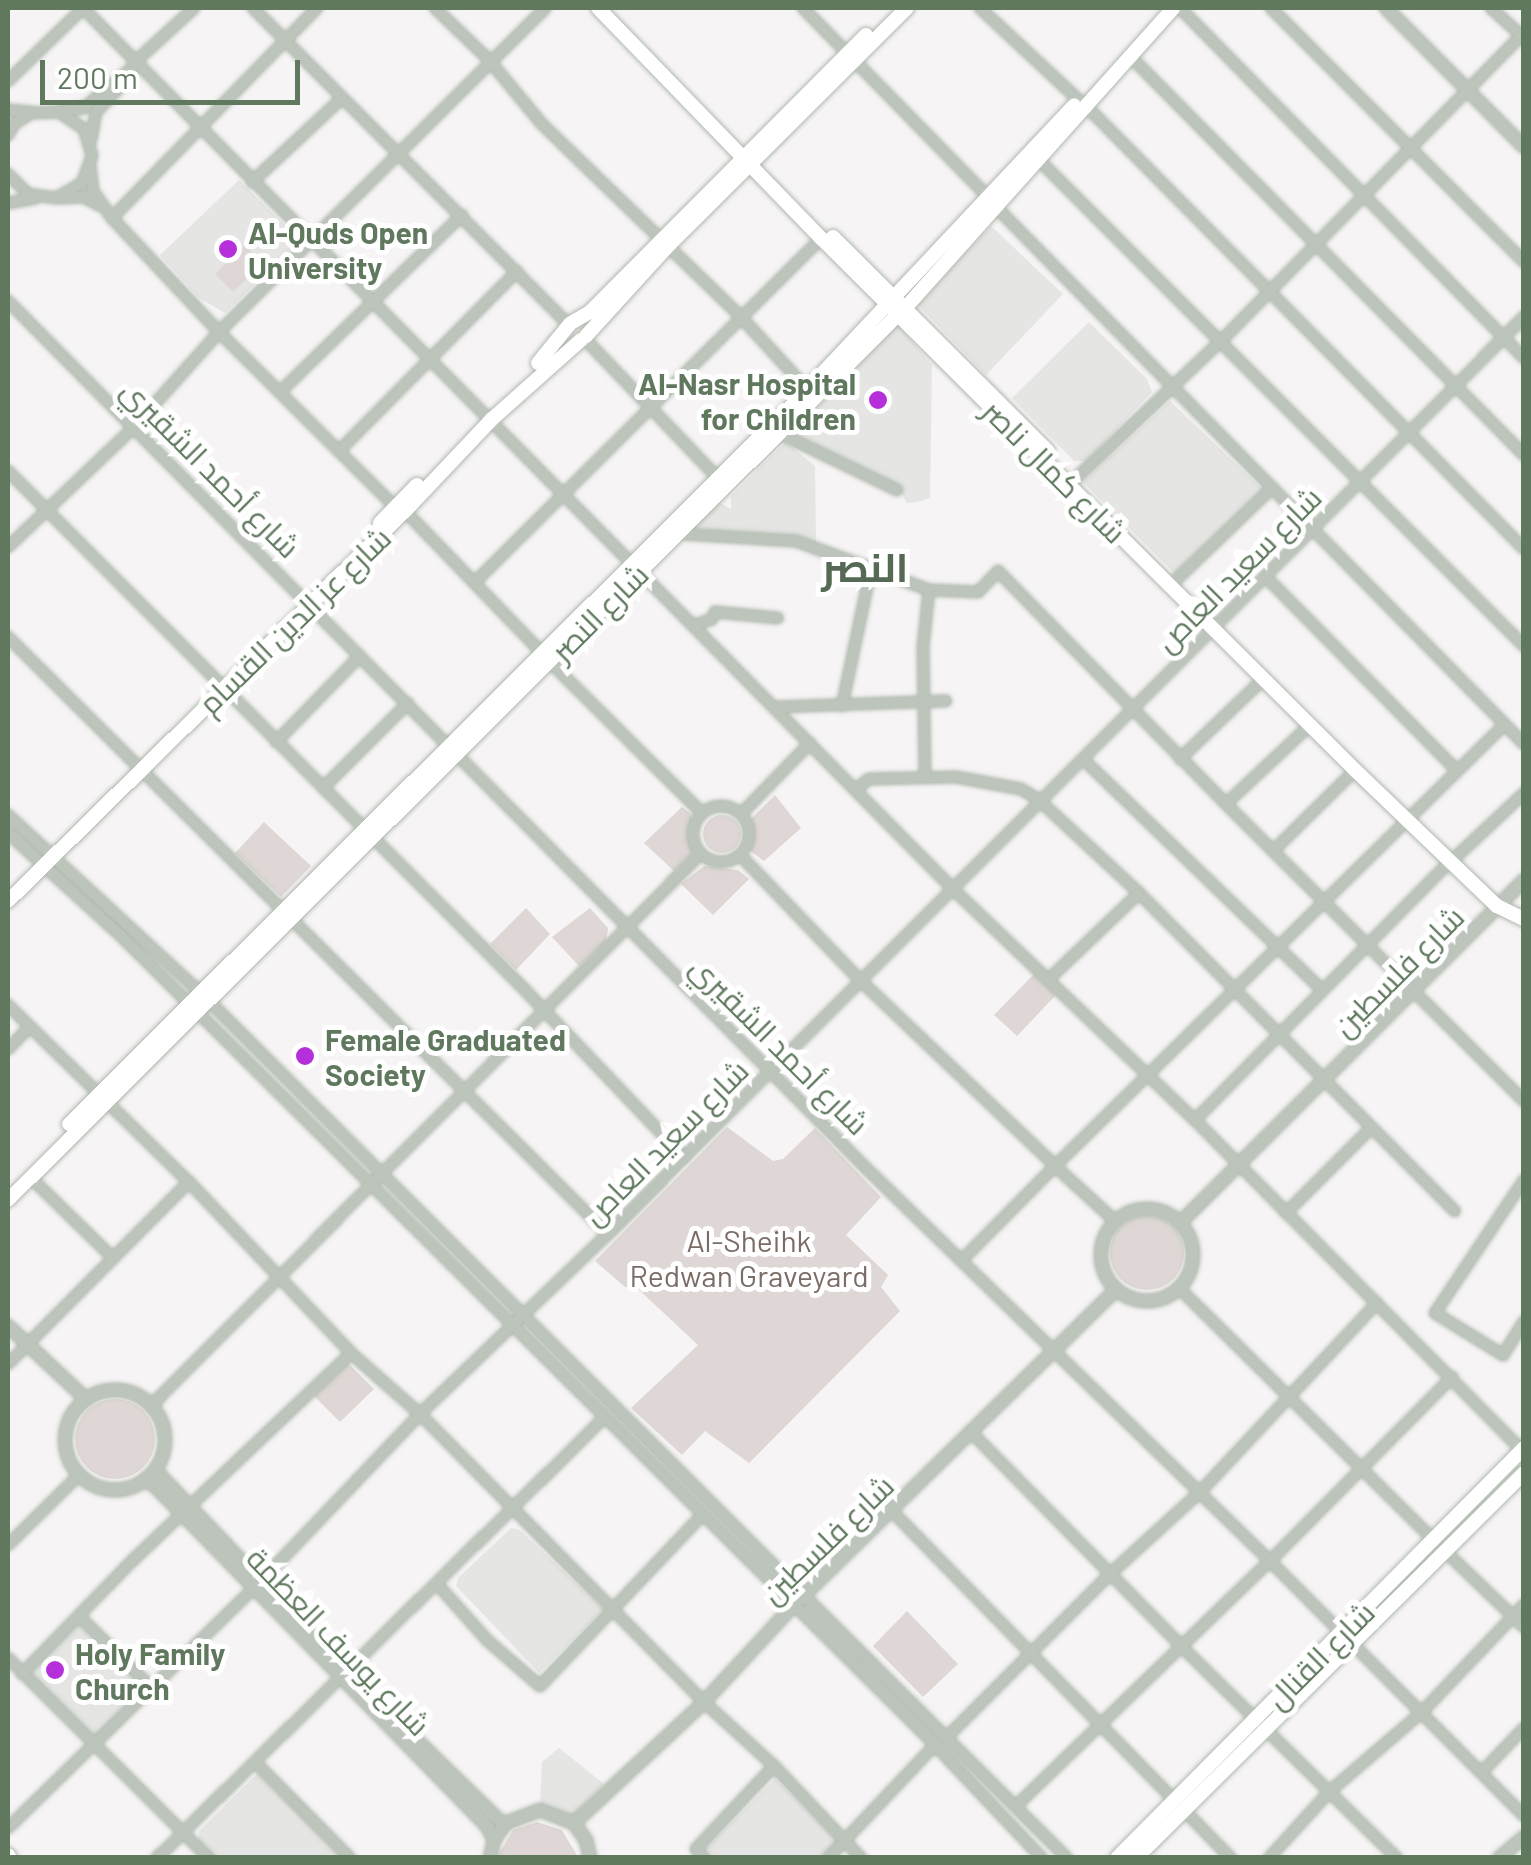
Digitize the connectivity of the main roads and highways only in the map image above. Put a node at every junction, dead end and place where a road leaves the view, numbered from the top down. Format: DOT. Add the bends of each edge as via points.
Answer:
graph roads {
  1 [pos="598,8"];
  2 [pos="609,8"];
  3 [pos="896,8"];
  4 [pos="907,8"];
  5 [pos="1162,8"];
  6 [pos="1176,8"];
  7 [pos="851,56"];
  8 [pos="1085,105"];
  9 [pos="750,159"];
  10 [pos="993,203"];
  11 [pos="662,244"];
  12 [pos="898,306"];
  13 [pos="570,324"];
  14 [pos="584,338"];
  15 [pos="489,417"];
  16 [pos="1072,482"];
  17 [pos="634,566"];
  18 [pos="1216,626"];
  19 [pos="1410,817"];
  20 [pos="8,898"];
  21 [pos="1500,904"];
  22 [pos="1524,908"];
  23 [pos="1524,919"];
  24 [pos="101,1099"];
  25 [pos="8,1188"];
  26 [pos="8,1200"];
  27 [pos="1522,1449"];
  28 [pos="1524,1473"];
  29 [pos="1441,1547"];
  30 [pos="1262,1722"];
  31 [pos="1180,1804"];
  32 [pos="1116,1858"];
  33 [pos="1136,1858"];
  1 -- 9 [label="main road, شارع كمال ناصر"];
  2 -- 9 [label="main road, شارع كمال ناصر"];
  3 -- 7 [label="main road"];
  4 -- 7 [label="main road, شارع عز الدين القسام"];
  5 -- 8 [label="main road, شارع النصر"];
  6 -- 8 [label="main road, شارع النصر"];
  7 -- 9 [label="main road, شارع عز الدين القسام"];
  8 -- 10 [label="main road, شارع النصر"];
  8 -- 10 [label="main road, شارع النصر"];
  9 -- 11 [label="main road, شارع عز الدين القسام"];
  9 -- 12 [label="main road, شارع كمال ناصر"];
  9 -- 12 [label="main road, شارع كمال ناصر" via="821,238"];
  10 -- 12 [label="main road, شارع النصر"];
  11 -- 13 [label="main road, شارع عز الدين القسام"];
  11 -- 14 [label="main road, شارع عز الدين القسام"];
  12 -- 16 [label="main road, شارع كمال ناصر"];
  12 -- 17 [label="main road, شارع النصر" via="806,388"];
  12 -- 17 [label="main road, شارع النصر" via="680,534"];
  13 -- 14 [label="main road" via="583,323"];
  13 -- 15 [label="main road, شارع عز الدين القسام"];
  14 -- 15 [label="main road, شارع عز الدين القسام"];
  15 -- 20 [label="main road, شارع عز الدين القسام"];
  16 -- 18 [label="main road, شارع كمال ناصر"];
  16 -- 18 [label="main road, شارع كمال ناصر"];
  17 -- 24 [label="main road, شارع النصر"];
  18 -- 19 [label="main road, شارع كمال ناصر"];
  18 -- 19 [label="main road, شارع كمال ناصر" via="1355,770"];
  19 -- 21 [label="main road, شارع كمال ناصر"];
  21 -- 22 [label="main road, شارع كمال ناصر"];
  21 -- 23 [label="main road, شارع كمال ناصر"];
  24 -- 25 [label="main road, شارع النصر"];
  24 -- 26 [label="main road, شارع النصر"];
  27 -- 29 [label="main road, شارع القنال"];
  28 -- 29 [label="main road, شارع القنال"];
  29 -- 30 [label="main road, شارع القنال" via="1342,1632"];
  29 -- 30 [label="main road, شارع القنال" via="1354,1644"];
  30 -- 31 [label="main road, شارع القنال"];
  31 -- 32 [label="main road, شارع القنال"];
  31 -- 33 [label="main road, شارع القنال"];
}
